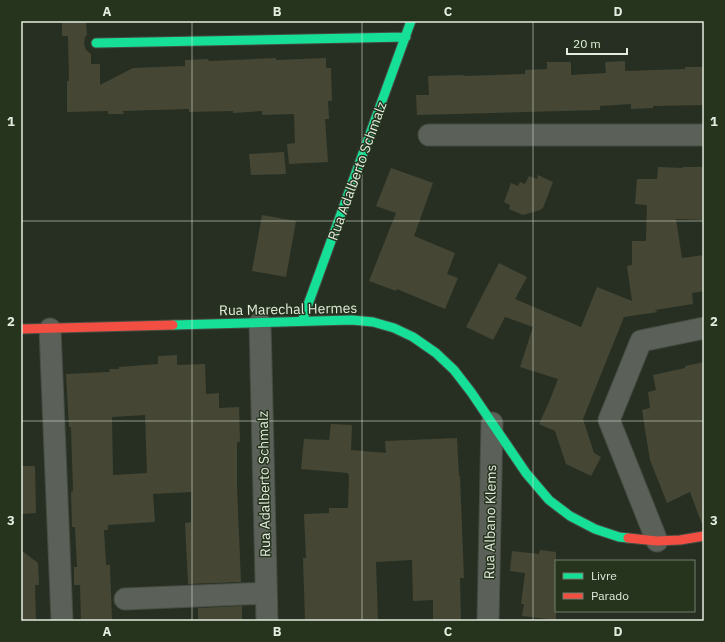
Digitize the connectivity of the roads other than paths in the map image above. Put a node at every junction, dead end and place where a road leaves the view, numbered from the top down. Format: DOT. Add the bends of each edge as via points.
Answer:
graph roads {
  1 [pos="412,21"];
  2 [pos="406,37"];
  3 [pos="96,43"];
  4 [pos="429,135"];
  5 [pos="704,135"];
  6 [pos="302,321"];
  7 [pos="260,323"];
  8 [pos="704,328"];
  9 [pos="50,329"];
  10 [pos="21,330"];
  11 [pos="492,423"];
  12 [pos="704,536"];
  13 [pos="657,541"];
  14 [pos="266,593"];
  15 [pos="125,599"];
  16 [pos="62,621"];
  17 [pos="267,621"];
  18 [pos="488,621"];
  1 -- 2 [label="street, Rua Adalberto Schmalz"];
  2 -- 3 [label="street"];
  2 -- 6 [label="street, Rua Adalberto Schmalz"];
  4 -- 5 [label="street"];
  6 -- 7 [label="street, Rua Marechal Hermes"];
  6 -- 11 [label="street, Rua Marechal Hermes" via="373,322 413,337 454,370"];
  7 -- 9 [label="street, Rua Marechal Hermes"];
  7 -- 14 [label="street, Rua Adalberto Schmalz"];
  8 -- 13 [label="street" via="642,341 609,420"];
  9 -- 10 [label="street, Rua Marechal Hermes"];
  9 -- 16 [label="street"];
  11 -- 13 [label="street, Rua Marechal Hermes" via="526,473 550,500 570,516 595,529 619,537"];
  11 -- 18 [label="street, Rua Albano Klems"];
  12 -- 13 [label="street, Rua Marechal Hermes"];
  14 -- 15 [label="street"];
  14 -- 17 [label="street, Rua Adalberto Schmalz"];
}
